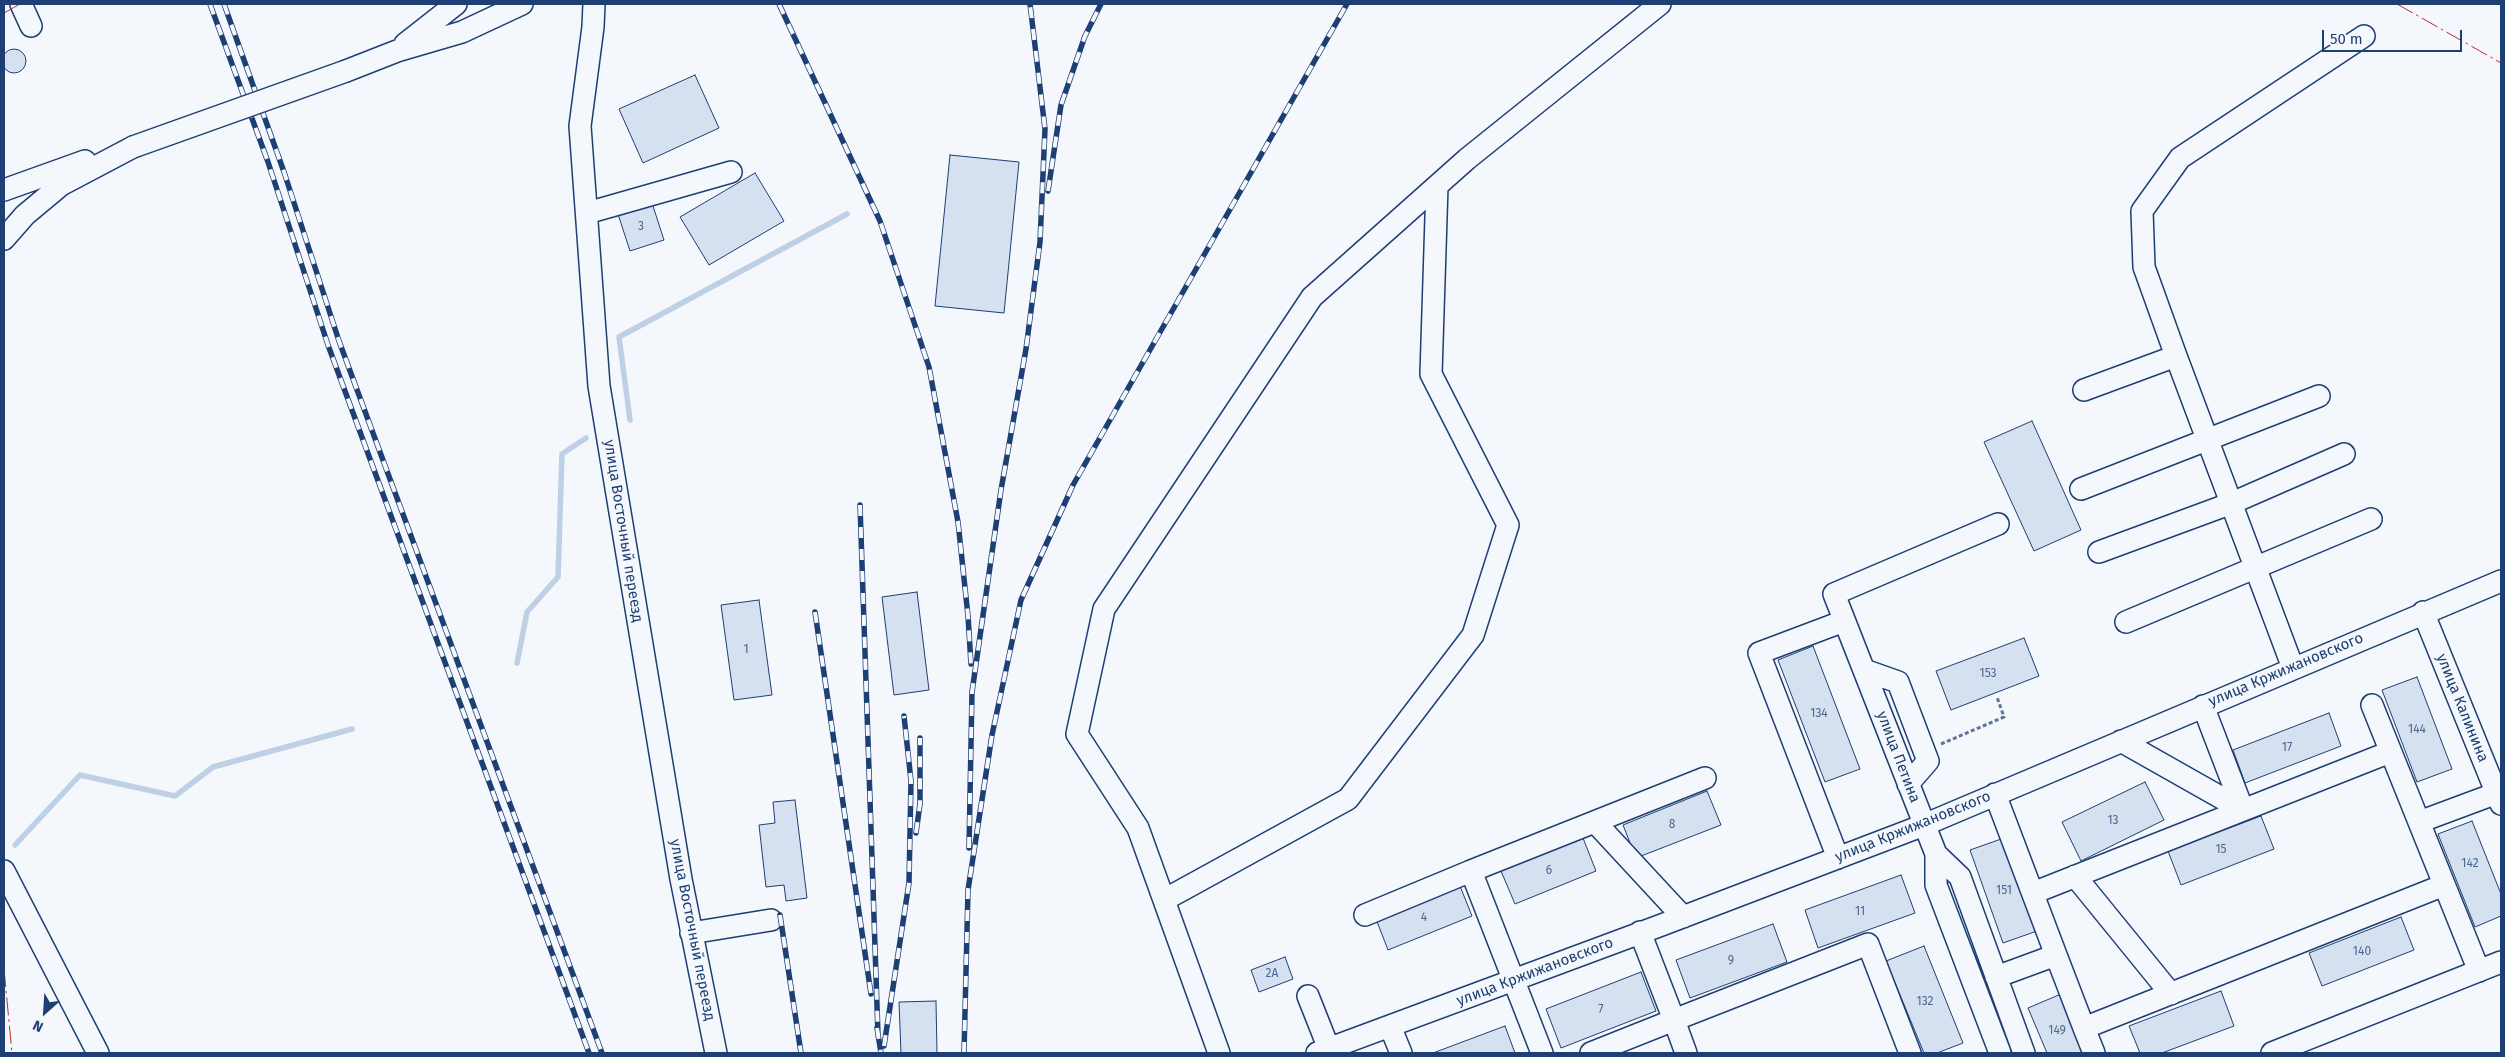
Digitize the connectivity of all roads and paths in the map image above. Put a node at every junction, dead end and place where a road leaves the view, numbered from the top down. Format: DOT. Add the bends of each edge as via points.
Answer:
graph roads {
  1 [pos="21,4"];
  2 [pos="456,4"];
  3 [pos="522,4"];
  4 [pos="594,4"];
  5 [pos="601,4"];
  6 [pos="1660,4"];
  7 [pos="31,26"];
  8 [pos="593,28"];
  9 [pos="2364,36"];
  10 [pos="397,51"];
  11 [pos="133,146"];
  12 [pos="732,172"];
  13 [pos="1437,186"];
  14 [pos="4,190"];
  15 [pos="587,213"];
  16 [pos="4,239"];
  17 [pos="2176,356"];
  18 [pos="2084,390"];
  19 [pos="2320,396"];
  20 [pos="2208,439"];
  21 [pos="2344,454"];
  22 [pos="2081,489"];
  23 [pos="2232,503"];
  24 [pos="2371,519"];
  25 [pos="1998,524"];
  26 [pos="2099,552"];
  27 [pos="2256,567"];
  28 [pos="2501,581"];
  29 [pos="2422,612"];
  30 [pos="1844,621"];
  31 [pos="2126,622"];
  32 [pos="2293,668"];
  33 [pos="1864,670"];
  34 [pos="1997,697"];
  35 [pos="2372,705"];
  36 [pos="2203,706"];
  37 [pos="2120,741"];
  38 [pos="1924,750"];
  39 [pos="2390,752"];
  40 [pos="1705,778"];
  41 [pos="1908,784"];
  42 [pos="1995,794"];
  43 [pos="2499,798"];
  44 [pos="2243,810"];
  45 [pos="1595,822"];
  46 [pos="2418,822"];
  47 [pos="1924,824"];
  48 [pos="1936,854"];
  49 [pos="1838,858"];
  50 [pos="4,871"];
  51 [pos="1470,871"];
  52 [pos="2075,876"];
  53 [pos="2444,885"];
  54 [pos="2033,893"];
  55 [pos="1164,900"];
  56 [pos="1365,915"];
  57 [pos="1683,917"];
  58 [pos="772,920"];
  59 [pos="1640,932"];
  60 [pos="691,933"];
  61 [pos="2056,955"];
  62 [pos="2501,962"];
  63 [pos="2479,971"];
  64 [pos="1996,978"];
  65 [pos="1513,980"];
  66 [pos="2171,994"];
  67 [pos="1308,996"];
  68 [pos="1674,1020"];
  69 [pos="1390,1026"];
  70 [pos="2084,1028"];
  71 [pos="1323,1051"];
  72 [pos="98,1053"];
  73 [pos="716,1053"];
  74 [pos="1219,1053"];
  75 [pos="1401,1053"];
  76 [pos="1542,1053"];
  77 [pos="1591,1053"];
  78 [pos="1686,1053"];
  79 [pos="1910,1053"];
  80 [pos="2000,1053"];
  81 [pos="2024,1053"];
  82 [pos="2094,1053"];
  83 [pos="2272,1053"];
  1 -- 7 [label="street"];
  2 -- 10 [label="street"];
  3 -- 10 [label="street" via="462,32"];
  4 -- 8 [label="street, улица Восточный переезд"];
  5 -- 8 [label="street"];
  6 -- 13 [label="street"];
  8 -- 15 [label="street, улица Восточный переезд" via="580,126"];
  9 -- 17 [label="street" via="2180,158 2142,211 2144,267"];
  10 -- 11 [label="street, bridge"];
  11 -- 14 [label="street"];
  11 -- 16 [label="street" via="62,185 24,215"];
  12 -- 15 [label="street"];
  13 -- 55 [label="street" via="1312,297 1104,609 1077,734 1138,828"];
  13 -- 55 [label="street" via="1431,374 1508,525 1473,635 1348,799"];
  15 -- 60 [label="street, улица Восточный переезд" via="599,386"];
  17 -- 18 [label="street"];
  17 -- 20 [label="street"];
  19 -- 20 [label="street"];
  20 -- 22 [label="street"];
  20 -- 23 [label="street"];
  21 -- 23 [label="street"];
  23 -- 26 [label="street"];
  23 -- 27 [label="street"];
  24 -- 27 [label="street"];
  25 -- 30 [label="street, улица Петина" via="1834,594"];
  27 -- 31 [label="street"];
  27 -- 32 [label="street"];
  28 -- 29 [label="street, улица Кржижановского"];
  29 -- 32 [label="street, улица Кржижановского"];
  29 -- 43 [label="street, улица Калинина"];
  30 -- 33 [label="street, улица Петина"];
  30 -- 49 [label="street" via="1759,653"];
  32 -- 36 [label="street, улица Кржижановского"];
  33 -- 38 [label="street" via="1898,682"];
  33 -- 41 [label="street, улица Петина"];
  34 -- 38 [label="path" via="2004,718"];
  35 -- 39 [label="street"];
  36 -- 37 [label="street, улица Кржижановского"];
  36 -- 44 [label="street"];
  37 -- 42 [label="street, улица Кржижановского"];
  37 -- 44 [label="street"];
  38 -- 41 [label="street" via="1928,761"];
  39 -- 44 [label="street"];
  39 -- 46 [label="street"];
  40 -- 45 [label="street"];
  41 -- 47 [label="street, улица Петина"];
  42 -- 47 [label="street, улица Кржижановского"];
  42 -- 54 [label="street"];
  43 -- 46 [label="street"];
  44 -- 52 [label="street"];
  45 -- 51 [label="street"];
  45 -- 57 [label="street"];
  46 -- 53 [label="street"];
  47 -- 48 [label="street, улица Петина"];
  47 -- 49 [label="street, улица Кржижановского"];
  48 -- 64 [label="street, улица Петина" via="1960,877"];
  48 -- 80 [label="street" via="1936,885"];
  49 -- 57 [label="street, улица Кржижановского"];
  50 -- 72 [label="street"];
  51 -- 56 [label="street"];
  51 -- 65 [label="street"];
  52 -- 54 [label="street"];
  52 -- 66 [label="street"];
  53 -- 63 [label="street"];
  53 -- 66 [label="street"];
  54 -- 61 [label="street"];
  55 -- 74 [label="street"];
  57 -- 59 [label="street, улица Кржижановского"];
  58 -- 60 [label="street"];
  59 -- 65 [label="street, улица Кржижановского"];
  59 -- 68 [label="street"];
  60 -- 73 [label="street, улица Восточный переезд"];
  61 -- 64 [label="street"];
  61 -- 70 [label="street"];
  62 -- 63 [label="street"];
  63 -- 83 [label="street"];
  64 -- 81 [label="street, улица Петина"];
  65 -- 69 [label="street, улица Кржижановского"];
  65 -- 76 [label="street"];
  66 -- 70 [label="street"];
  67 -- 71 [label="street"];
  68 -- 77 [label="street"];
  68 -- 78 [label="street"];
  68 -- 79 [label="street" via="1868,944"];
  69 -- 71 [label="street, улица Кржижановского"];
  69 -- 75 [label="street"];
  70 -- 82 [label="street"];
}
